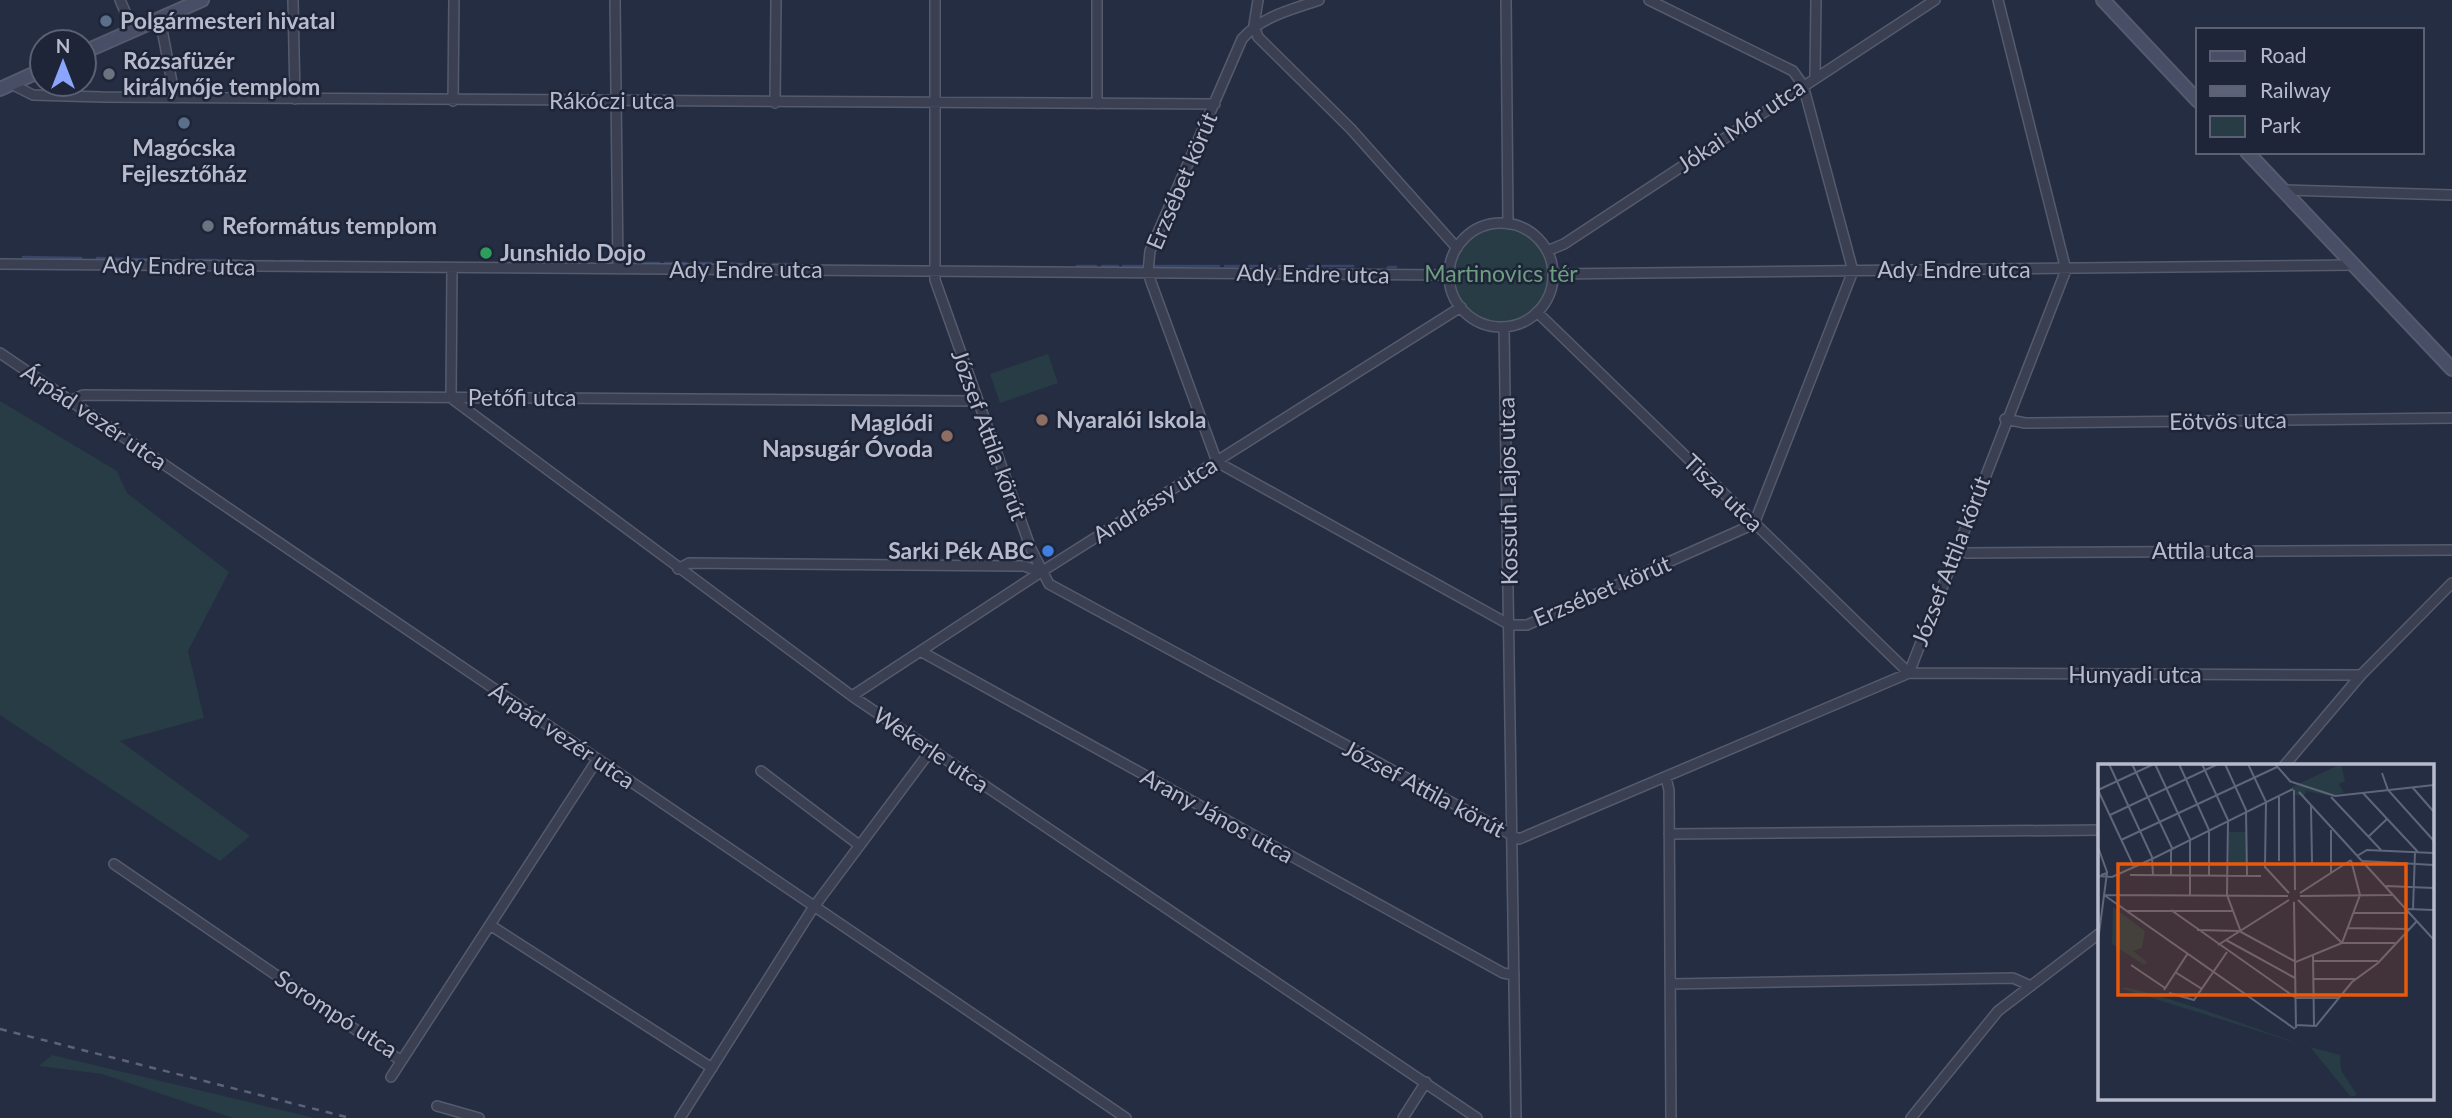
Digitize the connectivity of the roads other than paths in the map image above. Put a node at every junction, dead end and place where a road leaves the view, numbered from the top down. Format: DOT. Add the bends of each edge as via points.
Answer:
graph roads {
  1 [pos="120,0"];
  2 [pos="202,0"];
  3 [pos="293,0"];
  4 [pos="454,0"];
  5 [pos="615,0"];
  6 [pos="776,0"];
  7 [pos="935,0"];
  8 [pos="1097,0"];
  9 [pos="1258,0"];
  10 [pos="1319,0"];
  11 [pos="1506,0"];
  12 [pos="1650,0"];
  13 [pos="1816,0"];
  14 [pos="1935,0"];
  15 [pos="1998,0"];
  16 [pos="2103,0"];
  17 [pos="160,19"];
  18 [pos="1254,25"];
  19 [pos="133,30"];
  20 [pos="98,46"];
  21 [pos="28,76"];
  22 [pos="1815,76"];
  23 [pos="1803,85"];
  24 [pos="6,86"];
  25 [pos="175,98"];
  26 [pos="295,99"];
  27 [pos="2196,99"];
  28 [pos="453,100"];
  29 [pos="615,101"];
  30 [pos="775,103"];
  31 [pos="935,103"];
  32 [pos="1097,104"];
  33 [pos="1215,104"];
  34 [pos="2249,154"];
  35 [pos="2283,190"];
  36 [pos="2452,195"];
  37 [pos="1508,224"];
  38 [pos="1457,248"];
  39 [pos="1547,251"];
  40 [pos="0,264"];
  41 [pos="2354,265"];
  42 [pos="453,268"];
  43 [pos="618,269"];
  44 [pos="2066,270"];
  45 [pos="933,271"];
  46 [pos="1853,271"];
  47 [pos="1148,272"];
  48 [pos="1553,274"];
  49 [pos="1449,275"];
  50 [pos="1461,307"];
  51 [pos="1537,312"];
  52 [pos="1504,327"];
  53 [pos="0,353"];
  54 [pos="2452,369"];
  55 [pos="451,398"];
  56 [pos="69,401"];
  57 [pos="976,401"];
  58 [pos="2452,418"];
  59 [pos="2005,419"];
  60 [pos="1217,462"];
  61 [pos="1755,524"];
  62 [pos="1955,549"];
  63 [pos="2452,550"];
  64 [pos="678,569"];
  65 [pos="1041,572"];
  66 [pos="2452,583"];
  67 [pos="1510,625"];
  68 [pos="922,652"];
  69 [pos="1909,673"];
  70 [pos="2361,674"];
  71 [pos="852,696"];
  72 [pos="931,750"];
  73 [pos="597,760"];
  74 [pos="2286,764"];
  75 [pos="761,771"];
  76 [pos="1665,778"];
  77 [pos="2098,830"];
  78 [pos="1670,834"];
  79 [pos="1513,838"];
  80 [pos="859,845"];
  81 [pos="114,864"];
  82 [pos="813,908"];
  83 [pos="490,925"];
  84 [pos="2098,935"];
  85 [pos="1514,975"];
  86 [pos="1671,984"];
  87 [pos="2031,986"];
  88 [pos="400,1060"];
  89 [pos="712,1068"];
  90 [pos="391,1077"];
  91 [pos="1426,1082"];
  92 [pos="437,1106"];
  93 [pos="479,1118"];
  94 [pos="680,1118"];
  95 [pos="1126,1118"];
  96 [pos="1403,1118"];
  97 [pos="1477,1118"];
  98 [pos="1516,1118"];
  99 [pos="1671,1118"];
  100 [pos="1911,1118"];
  1 -- 19 [label="street"];
  2 -- 17 [label="main road"];
  3 -- 26 [label="street"];
  4 -- 28 [label="street"];
  5 -- 29 [label="street"];
  6 -- 30 [label="street"];
  7 -- 31 [label="street, József Attila körút"];
  8 -- 32 [label="street"];
  9 -- 18 [label="street"];
  10 -- 18 [label="street"];
  11 -- 37 [label="street"];
  12 -- 23 [label="street" via="1793,71"];
  13 -- 22 [label="street"];
  14 -- 22 [label="street, Jókai Mór utca"];
  15 -- 44 [label="street"];
  16 -- 27 [label="main road"];
  17 -- 19 [label="main road"];
  17 -- 25 [label="street"];
  18 -- 33 [label="street, Erzsébet körút" via="1242,39"];
  18 -- 38 [label="street" via="1258,37 1351,130"];
  19 -- 20 [label="main road"];
  21 -- 24 [label="main road"];
  22 -- 23 [label="street, Jókai Mór utca"];
  23 -- 39 [label="street, Jókai Mór utca"];
  23 -- 46 [label="street"];
  24 -- 25 [label="street, Rákóczi utca" via="33,95"];
  25 -- 26 [label="street, Rákóczi utca"];
  26 -- 28 [label="street, Rákóczi utca"];
  28 -- 29 [label="street, Rákóczi utca"];
  29 -- 30 [label="street, Rákóczi utca"];
  29 -- 43 [label="street"];
  30 -- 31 [label="street, Rákóczi utca"];
  31 -- 32 [label="street, Rákóczi utca"];
  31 -- 45 [label="street, József Attila körút"];
  32 -- 33 [label="street, Rákóczi utca"];
  33 -- 47 [label="street, Erzsébet körút" via="1150,251"];
  34 -- 35 [label="main road"];
  35 -- 36 [label="street"];
  35 -- 41 [label="main road"];
  37 -- 38 [label="street" via="1479,228"];
  37 -- 39 [label="street" via="1524,228"];
  38 -- 49 [label="street"];
  39 -- 48 [label="street"];
  40 -- 42 [label="street, Ady Endre utca"];
  41 -- 44 [label="street, Ady Endre utca"];
  41 -- 54 [label="main road"];
  42 -- 43 [label="street, Ady Endre utca"];
  42 -- 55 [label="street"];
  43 -- 45 [label="street, Ady Endre utca"];
  44 -- 46 [label="street, Ady Endre utca"];
  44 -- 59 [label="street, József Attila körút"];
  45 -- 47 [label="street, Ady Endre utca"];
  45 -- 57 [label="street, József Attila körút"];
  46 -- 48 [label="street, Ady Endre utca"];
  46 -- 61 [label="street"];
  47 -- 49 [label="street, Ady Endre utca"];
  47 -- 60 [label="street, Erzsébet körút"];
  48 -- 51 [label="street" via="1549,295"];
  49 -- 50 [label="street"];
  50 -- 52 [label="street" via="1488,325"];
  50 -- 60 [label="street, Andrássy utca"];
  51 -- 52 [label="street"];
  51 -- 61 [label="street, Tisza utca"];
  52 -- 67 [label="street, Kossuth Lajos utca"];
  53 -- 56 [label="street, Árpád vezér utca"];
  55 -- 56 [label="street, Petőfi utca" via="83,395"];
  55 -- 57 [label="street, Petőfi utca"];
  55 -- 64 [label="street, Wekerle utca"];
  56 -- 73 [label="street, Árpád vezér utca"];
  57 -- 65 [label="street, József Attila körút"];
  58 -- 59 [label="street, Eötvös utca" via="2025,423"];
  59 -- 62 [label="street, József Attila körút"];
  60 -- 65 [label="street, Andrássy utca"];
  60 -- 67 [label="street, Erzsébet körút"];
  61 -- 67 [label="street, Erzsébet körút" via="1527,625"];
  61 -- 69 [label="street, Tisza utca"];
  62 -- 63 [label="street, Attila utca" via="1967,553"];
  62 -- 69 [label="street, József Attila körút"];
  64 -- 65 [label="street" via="689,563 949,564 1024,566"];
  64 -- 71 [label="street, Wekerle utca"];
  65 -- 68 [label="street, Andrássy utca"];
  65 -- 79 [label="street, József Attila körút" via="1049,584"];
  66 -- 70 [label="street"];
  67 -- 79 [label="street, Kossuth Lajos utca"];
  68 -- 71 [label="street, Andrássy utca"];
  68 -- 85 [label="street, Arany János utca" via="1503,974"];
  69 -- 70 [label="street, Hunyadi utca"];
  69 -- 76 [label="street, József Attila körút"];
  70 -- 74 [label="street"];
  71 -- 72 [label="street, Wekerle utca"];
  72 -- 80 [label="street"];
  72 -- 91 [label="street, Wekerle utca"];
  73 -- 82 [label="street, Árpád vezér utca"];
  73 -- 83 [label="street, Sorompó utca"];
  75 -- 80 [label="street"];
  76 -- 78 [label="street" via="1670,790"];
  76 -- 79 [label="street, József Attila körút" via="1526,838"];
  77 -- 78 [label="street"];
  78 -- 86 [label="street"];
  79 -- 85 [label="street, Kossuth Lajos utca"];
  80 -- 82 [label="street"];
  81 -- 88 [label="street, Sorompó utca"];
  82 -- 89 [label="street"];
  82 -- 95 [label="street, Árpád vezér utca"];
  83 -- 88 [label="street, Sorompó utca"];
  83 -- 89 [label="street"];
  84 -- 87 [label="street"];
  85 -- 98 [label="street, Kossuth Lajos utca"];
  86 -- 87 [label="street" via="2013,978"];
  86 -- 99 [label="street"];
  87 -- 100 [label="street" via="1998,1011"];
  88 -- 90 [label="street"];
  89 -- 94 [label="street"];
  91 -- 96 [label="street"];
  91 -- 97 [label="street, Wekerle utca"];
  92 -- 93 [label="street"];
}
